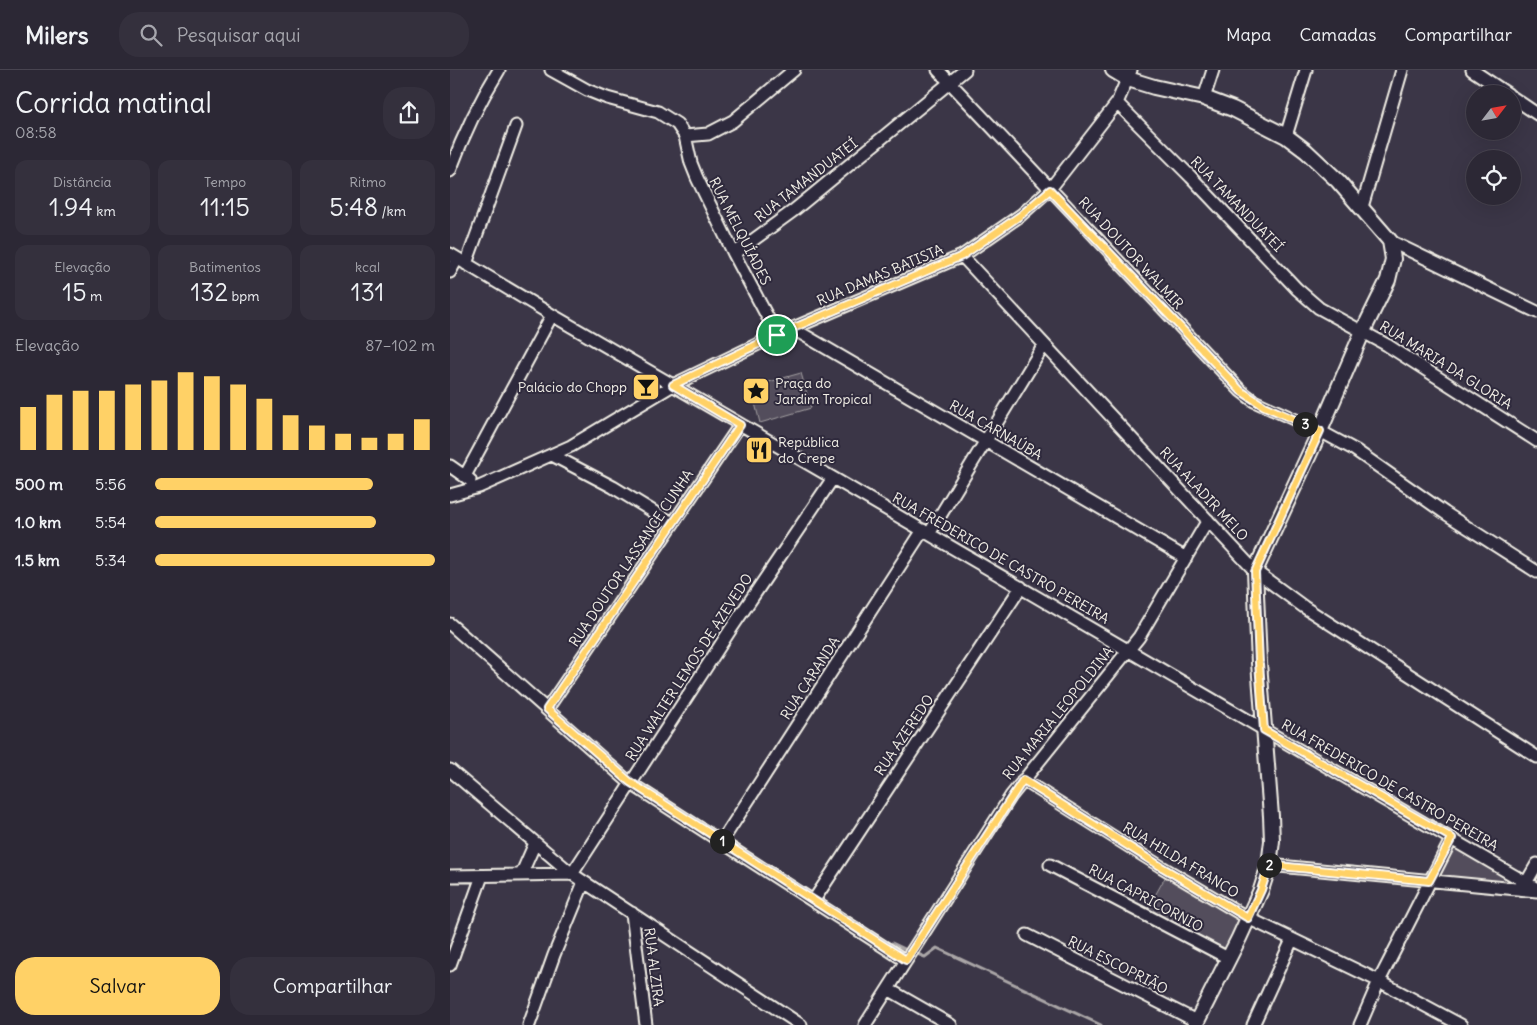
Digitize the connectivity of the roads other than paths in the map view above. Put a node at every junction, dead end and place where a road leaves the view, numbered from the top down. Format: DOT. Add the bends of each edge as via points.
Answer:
graph roads {
  1 [pos="499,70"];
  2 [pos="551,70"];
  3 [pos="938,70"];
  4 [pos="965,70"];
  5 [pos="1113,70"];
  6 [pos="1213,70"];
  7 [pos="1306,70"];
  8 [pos="1402,70"];
  9 [pos="1472,70"];
  10 [pos="791,71"];
  11 [pos="1129,75"];
  12 [pos="950,82"];
  13 [pos="1494,85"];
  14 [pos="1204,98"];
  15 [pos="1117,103"];
  16 [pos="1521,103"];
  17 [pos="1537,114"];
  18 [pos="516,126"];
  19 [pos="685,136"];
  20 [pos="1286,136"];
  21 [pos="450,171"];
  22 [pos="1050,190"];
  23 [pos="1362,207"];
  24 [pos="1390,241"];
  25 [pos="734,254"];
  26 [pos="962,256"];
  27 [pos="458,259"];
  28 [pos="450,272"];
  29 [pos="1537,312"];
  30 [pos="552,315"];
  31 [pos="792,328"];
  32 [pos="1363,331"];
  33 [pos="777,335"];
  34 [pos="1044,345"];
  35 [pos="673,385"];
  36 [pos="740,425"];
  37 [pos="1320,431"];
  38 [pos="985,441"];
  39 [pos="1537,441"];
  40 [pos="552,455"];
  41 [pos="450,466"];
  42 [pos="465,476"];
  43 [pos="833,478"];
  44 [pos="479,487"];
  45 [pos="450,496"];
  46 [pos="1208,520"];
  47 [pos="672,523"];
  48 [pos="926,532"];
  49 [pos="1186,558"];
  50 [pos="1255,572"];
  51 [pos="1537,572"];
  52 [pos="1021,588"];
  53 [pos="450,624"];
  54 [pos="1128,650"];
  55 [pos="547,709"];
  56 [pos="1264,730"];
  57 [pos="1537,757"];
  58 [pos="450,770"];
  59 [pos="1023,780"];
  60 [pos="630,782"];
  61 [pos="1452,838"];
  62 [pos="722,841"];
  63 [pos="535,843"];
  64 [pos="1537,864"];
  65 [pos="1050,865"];
  66 [pos="1269,865"];
  67 [pos="572,874"];
  68 [pos="521,875"];
  69 [pos="450,876"];
  70 [pos="482,876"];
  71 [pos="1429,881"];
  72 [pos="584,882"];
  73 [pos="1524,886"];
  74 [pos="1537,890"];
  75 [pos="814,900"];
  76 [pos="632,914"];
  77 [pos="1248,918"];
  78 [pos="1026,934"];
  79 [pos="1292,940"];
  80 [pos="909,956"];
  81 [pos="1228,958"];
  82 [pos="450,965"];
  83 [pos="1379,981"];
  84 [pos="888,989"];
  85 [pos="1195,1023"];
  86 [pos="529,1025"];
  87 [pos="646,1025"];
  88 [pos="801,1025"];
  89 [pos="865,1025"];
  90 [pos="951,1025"];
  91 [pos="1253,1025"];
  92 [pos="1360,1025"];
  93 [pos="1461,1025"];
  1 -- 21 [label="street" via="468,124"];
  2 -- 19 [label="street" via="607,98 658,112 677,124"];
  3 -- 12 [label="street, RUA DOUTOR WALMIR"];
  4 -- 12 [label="street, RUA TAMANDUATEÍ"];
  5 -- 11 [label="main road"];
  6 -- 14 [label="street"];
  7 -- 20 [label="street"];
  8 -- 23 [label="street"];
  9 -- 13 [label="street"];
  10 -- 19 [label="street" via="733,121 708,134"];
  11 -- 14 [label="main road" via="1154,87"];
  11 -- 15 [label="street"];
  12 -- 22 [label="street, RUA DOUTOR WALMIR"];
  12 -- 25 [label="street, RUA TAMANDUATEÍ" via="793,211"];
  14 -- 20 [label="main road"];
  15 -- 22 [label="street, RUA DAMAS BATISTA"];
  15 -- 32 [label="street, RUA TAMANDUATEÍ" via="1297,289 1334,317"];
  16 -- 17 [label="street"];
  18 -- 27 [label="street"];
  19 -- 25 [label="street, RUA MELQUÍADES" via="697,178"];
  20 -- 23 [label="main road" via="1319,163"];
  22 -- 26 [label="street, RUA DAMAS BATISTA" via="1021,215"];
  22 -- 37 [label="street, RUA DOUTOR WALMIR" via="1241,391 1264,406"];
  23 -- 24 [label="main road"];
  24 -- 29 [label="street"];
  24 -- 32 [label="main road" via="1393,259 1388,280"];
  25 -- 33 [label="street, RUA MELQUÍADES"];
  26 -- 31 [label="street, RUA DAMAS BATISTA"];
  26 -- 34 [label="street, RUA ALADIR MELO"];
  27 -- 28 [label="street"];
  27 -- 30 [label="street, RUA FREDERICO DE CASTRO PEREIRA"];
  30 -- 35 [label="street, RUA FREDERICO DE CASTRO PEREIRA"];
  30 -- 42 [label="street"];
  31 -- 33 [label="street, RUA DAMAS BATISTA"];
  31 -- 38 [label="street, RUA CARNAÚBA"];
  32 -- 37 [label="main road"];
  32 -- 39 [label="street, RUA MARIA DA GLORIA"];
  33 -- 35 [label="street, RUA DAMAS BATISTA"];
  34 -- 38 [label="street, RUA CARANDA"];
  34 -- 46 [label="street, RUA ALADIR MELO"];
  35 -- 36 [label="street, RUA FREDERICO DE CASTRO PEREIRA"];
  35 -- 40 [label="street, RUA DAMAS BATISTA"];
  36 -- 43 [label="street, RUA FREDERICO DE CASTRO PEREIRA"];
  36 -- 47 [label="street, RUA DOUTOR LASSANCE CUNHA"];
  37 -- 50 [label="main road"];
  37 -- 51 [label="street, RUA DOUTOR WALMIR" via="1355,450"];
  38 -- 48 [label="street, RUA CARANDA"];
  38 -- 49 [label="street, RUA CARNAÚBA"];
  40 -- 44 [label="street, RUA DAMAS BATISTA"];
  40 -- 47 [label="street"];
  41 -- 42 [label="street"];
  42 -- 44 [label="street"];
  43 -- 48 [label="street, RUA FREDERICO DE CASTRO PEREIRA"];
  43 -- 60 [label="street, RUA WALTER LEMOS DE AZEVEDO"];
  44 -- 45 [label="street, RUA DAMAS BATISTA"];
  46 -- 49 [label="street, RUA MARIA LEOPOLDINA"];
  46 -- 50 [label="street, RUA ALADIR MELO"];
  47 -- 55 [label="street, RUA DOUTOR LASSANCE CUNHA"];
  48 -- 52 [label="street, RUA FREDERICO DE CASTRO PEREIRA"];
  48 -- 62 [label="street, RUA CARANDA"];
  49 -- 54 [label="street, RUA MARIA LEOPOLDINA"];
  50 -- 56 [label="main road"];
  50 -- 57 [label="street, RUA ALADIR MELO"];
  52 -- 54 [label="street, RUA FREDERICO DE CASTRO PEREIRA"];
  52 -- 75 [label="street, RUA AZEREDO"];
  53 -- 55 [label="street"];
  54 -- 56 [label="street, RUA FREDERICO DE CASTRO PEREIRA"];
  54 -- 59 [label="street, RUA MARIA LEOPOLDINA"];
  55 -- 60 [label="street"];
  56 -- 61 [label="street, RUA FREDERICO DE CASTRO PEREIRA"];
  56 -- 66 [label="main road" via="1272,841"];
  58 -- 63 [label="street"];
  59 -- 77 [label="street, RUA HILDA FRANCO"];
  59 -- 80 [label="street, RUA MARIA LEOPOLDINA"];
  60 -- 62 [label="street"];
  60 -- 67 [label="street, RUA WALTER LEMOS DE AZEVEDO"];
  61 -- 71 [label="street"];
  61 -- 73 [label="street, RUA FREDERICO DE CASTRO PEREIRA"];
  62 -- 75 [label="street"];
  63 -- 67 [label="street"];
  63 -- 68 [label="street"];
  64 -- 73 [label="street"];
  65 -- 81 [label="street, RUA CAPRICORNIO"];
  66 -- 71 [label="street"];
  66 -- 77 [label="main road"];
  67 -- 68 [label="street"];
  67 -- 72 [label="street"];
  68 -- 70 [label="street"];
  69 -- 70 [label="street"];
  70 -- 82 [label="street"];
  71 -- 73 [label="street"];
  71 -- 83 [label="street"];
  72 -- 76 [label="street"];
  72 -- 86 [label="street"];
  73 -- 74 [label="street, RUA FREDERICO DE CASTRO PEREIRA"];
  75 -- 80 [label="street"];
  76 -- 87 [label="street, RUA ALZIRA"];
  76 -- 88 [label="street"];
  77 -- 79 [label="street, RUA HILDA FRANCO"];
  77 -- 81 [label="main road"];
  78 -- 85 [label="street, RUA ESCOPRIÃO"];
  79 -- 83 [label="street, RUA HILDA FRANCO"];
  79 -- 91 [label="street"];
  80 -- 84 [label="street, RUA MARIA LEOPOLDINA"];
  81 -- 85 [label="main road"];
  83 -- 92 [label="street"];
  83 -- 93 [label="street, RUA HILDA FRANCO"];
  84 -- 89 [label="street, RUA MARIA LEOPOLDINA"];
  84 -- 90 [label="street"];
}
